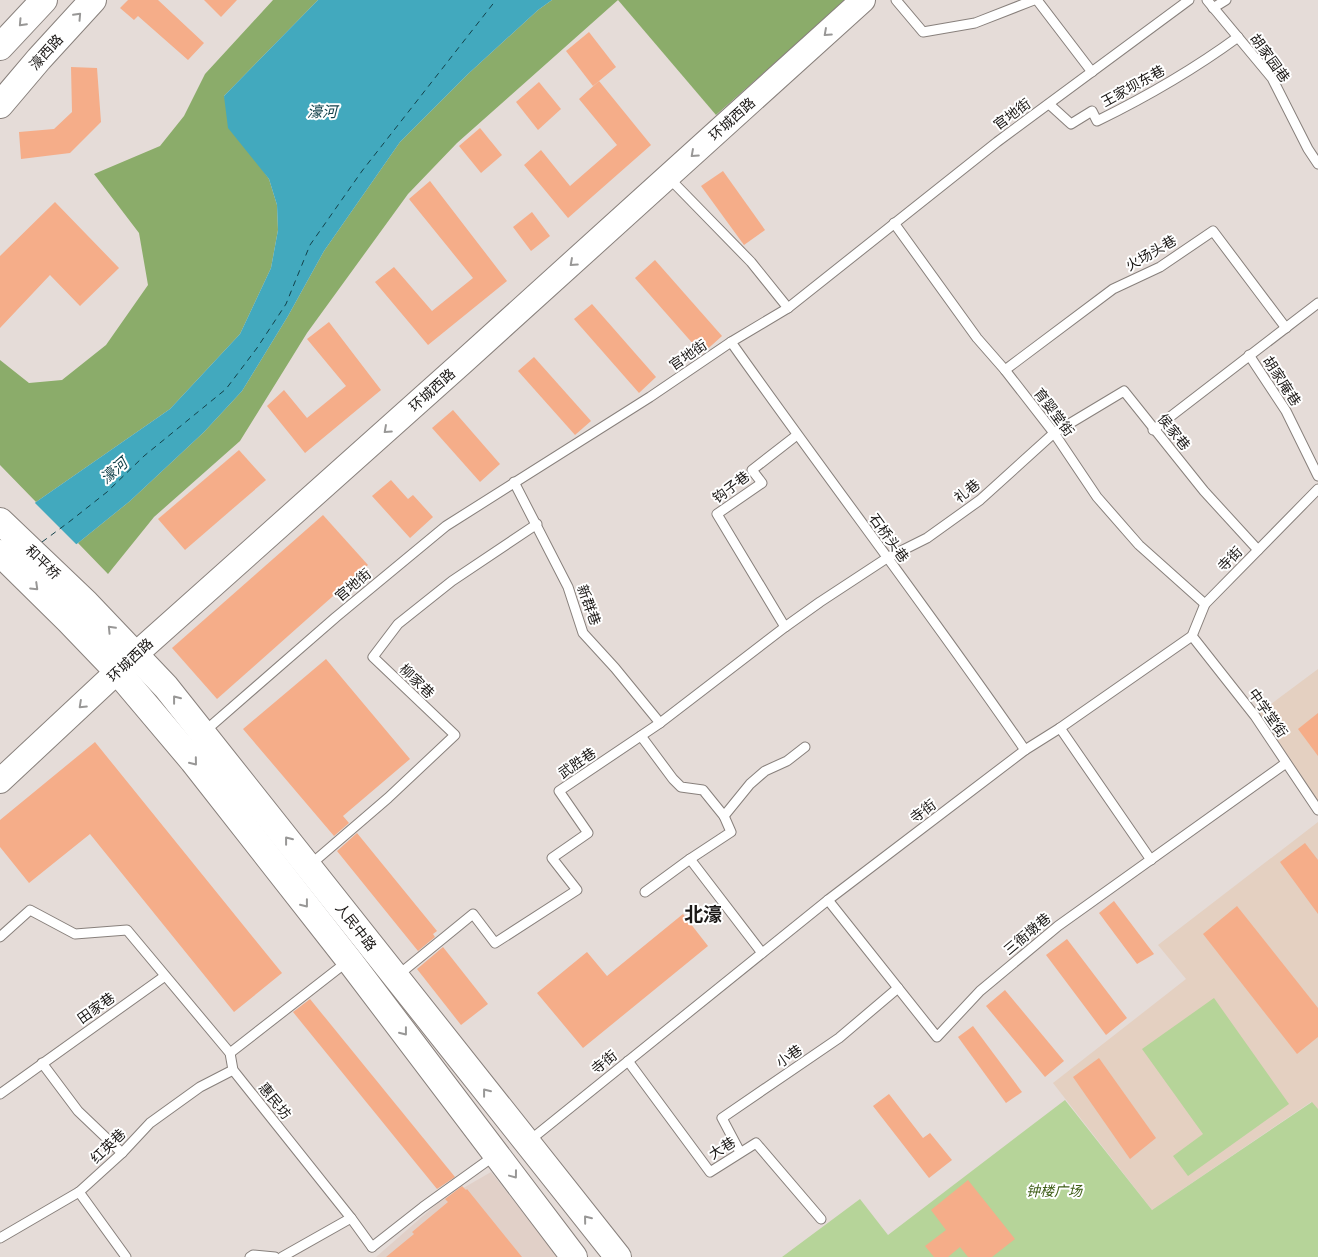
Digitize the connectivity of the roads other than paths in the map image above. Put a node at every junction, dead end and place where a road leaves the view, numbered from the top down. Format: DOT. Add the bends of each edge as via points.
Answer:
graph roads {
  1 [pos="44,0"];
  2 [pos="93,0"];
  3 [pos="864,0"];
  4 [pos="896,0"];
  5 [pos="1035,0"];
  6 [pos="1189,0"];
  7 [pos="1207,0"];
  8 [pos="1226,0"];
  9 [pos="1213,8"];
  10 [pos="1238,37"];
  11 [pos="0,46"];
  12 [pos="1092,72"];
  13 [pos="1049,104"];
  14 [pos="0,105"];
  15 [pos="1318,164"];
  16 [pos="668,177"];
  17 [pos="894,223"];
  18 [pos="1318,303"];
  19 [pos="788,308"];
  20 [pos="1286,328"];
  21 [pos="731,342"];
  22 [pos="1249,355"];
  23 [pos="1005,370"];
  24 [pos="1154,430"];
  25 [pos="1054,434"];
  26 [pos="797,435"];
  27 [pos="1318,476"];
  28 [pos="514,482"];
  29 [pos="1318,489"];
  30 [pos="0,521"];
  31 [pos="537,524"];
  32 [pos="1258,550"];
  33 [pos="0,553"];
  34 [pos="887,558"];
  35 [pos="1206,604"];
  36 [pos="78,612"];
  37 [pos="785,627"];
  38 [pos="1192,636"];
  39 [pos="126,663"];
  40 [pos="660,723"];
  41 [pos="1060,728"];
  42 [pos="203,733"];
  43 [pos="641,736"];
  44 [pos="805,747"];
  45 [pos="1025,750"];
  46 [pos="1286,762"];
  47 [pos="0,781"];
  48 [pos="1318,810"];
  49 [pos="724,816"];
  50 [pos="690,859"];
  51 [pos="1151,860"];
  52 [pos="308,866"];
  53 [pos="645,892"];
  54 [pos="828,900"];
  55 [pos="0,937"];
  56 [pos="762,953"];
  57 [pos="349,960"];
  58 [pos="165,976"];
  59 [pos="395,977"];
  60 [pos="898,988"];
  61 [pos="230,1053"];
  62 [pos="628,1061"];
  63 [pos="42,1063"];
  64 [pos="233,1070"];
  65 [pos="0,1094"];
  66 [pos="526,1143"];
  67 [pos="740,1152"];
  68 [pos="122,1153"];
  69 [pos="497,1154"];
  70 [pos="79,1192"];
  71 [pos="351,1218"];
  72 [pos="821,1219"];
  73 [pos="0,1238"];
  74 [pos="372,1247"];
  75 [pos="126,1257"];
  76 [pos="250,1257"];
  77 [pos="275,1257"];
  78 [pos="282,1257"];
  79 [pos="371,1257"];
  80 [pos="574,1257"];
  81 [pos="618,1257"];
  1 -- 11 [label="main road, one-way"];
  14 -- 2 [label="main road, 濠西路, one-way"];
  3 -- 16 [label="street, 环城西路, one-way"];
  4 -- 5 [label="lane" via="923,32 975,23"];
  5 -- 12 [label="lane"];
  6 -- 12 [label="lane, 官地街"];
  7 -- 9 [label="lane, 胡家园巷"];
  8 -- 9 [label="lane"];
  9 -- 10 [label="lane, 胡家园巷"];
  10 -- 13 [label="lane, 王家坝东巷" via="1138,101 1097,121 1092,111 1071,124"];
  10 -- 15 [label="lane, 胡家园巷" via="1272,78"];
  12 -- 13 [label="lane, 官地街"];
  13 -- 17 [label="lane, 官地街"];
  16 -- 19 [label="lane" via="751,262"];
  16 -- 39 [label="street, 环城西路, one-way"];
  17 -- 19 [label="lane, 官地街"];
  17 -- 23 [label="lane, 育婴堂街" via="977,338"];
  18 -- 20 [label="lane, 胡家庵巷"];
  19 -- 21 [label="lane, 官地街"];
  20 -- 22 [label="lane, 胡家庵巷"];
  20 -- 23 [label="lane, 火场头巷" via="1213,231 1160,267 1113,289"];
  21 -- 26 [label="lane, 石桥头巷"];
  21 -- 28 [label="lane, 官地街"];
  22 -- 24 [label="lane, 胡家庵巷"];
  22 -- 27 [label="lane, 胡家庵巷" via="1286,411"];
  23 -- 25 [label="lane, 育婴堂街"];
  24 -- 25 [label="lane, 侯家巷" via="1124,391"];
  24 -- 32 [label="lane, 侯家巷"];
  25 -- 34 [label="lane, 礼巷" via="980,500 927,538"];
  25 -- 35 [label="lane, 育婴堂街" via="1097,497 1139,545"];
  26 -- 34 [label="lane, 石桥头巷"];
  26 -- 37 [label="lane, 钩子巷" via="752,470 762,483 717,514"];
  28 -- 31 [label="lane, 新群巷"];
  28 -- 42 [label="lane, 官地街" via="446,526"];
  29 -- 32 [label="lane, 寺街"];
  30 -- 36 [label="main road, 和平桥"];
  31 -- 40 [label="lane, 新群巷" via="568,587 583,632"];
  31 -- 52 [label="lane, 柳家巷" via="452,581 398,624 373,657 455,735"];
  32 -- 35 [label="lane, 寺街"];
  33 -- 36 [label="main road, 和平桥, one-way"];
  34 -- 37 [label="lane, 武胜巷"];
  34 -- 45 [label="lane, 石桥头巷" via="962,658"];
  35 -- 38 [label="lane, 寺街"];
  36 -- 39 [label="main road, 人民中路"];
  37 -- 40 [label="lane, 武胜巷"];
  38 -- 41 [label="lane, 寺街"];
  38 -- 46 [label="lane, 中学堂街" via="1255,716"];
  42 -- 39 [label="main road, 人民中路, one-way" via="166,686"];
  39 -- 47 [label="street, 环城西路, one-way"];
  39 -- 57 [label="main road, 人民中路, one-way" via="199,768"];
  40 -- 43 [label="lane, 武胜巷"];
  41 -- 45 [label="lane, 寺街"];
  41 -- 51 [label="lane"];
  52 -- 42 [label="main road, 人民中路, one-way"];
  43 -- 49 [label="lane" via="681,787 703,790"];
  43 -- 59 [label="lane, 武胜巷" via="559,791 588,833 552,858 577,890 495,943 473,914"];
  44 -- 49 [label="lane" via="788,760 765,770"];
  45 -- 54 [label="lane, 寺街"];
  46 -- 48 [label="lane, 中学堂街"];
  46 -- 51 [label="lane, 三衙墩巷"];
  49 -- 50 [label="lane" via="731,832"];
  50 -- 53 [label="lane"];
  50 -- 56 [label="lane"];
  51 -- 60 [label="lane, 三衙墩巷" via="1058,926 980,991 937,1037"];
  52 -- 59 [label="main road, 人民中路"];
  54 -- 56 [label="lane, 寺街"];
  54 -- 60 [label="lane, 三衙墩巷"];
  55 -- 58 [label="lane" via="30,910 75,934 127,930"];
  56 -- 62 [label="lane, 寺街"];
  57 -- 61 [label="lane"];
  57 -- 69 [label="main road, 人民中路, one-way"];
  58 -- 61 [label="lane"];
  58 -- 63 [label="lane, 田家巷"];
  66 -- 59 [label="main road, 人民中路, one-way"];
  60 -- 67 [label="lane, 小巷" via="840,1038 722,1118"];
  61 -- 64 [label="lane, 惠民坊"];
  62 -- 66 [label="lane, 寺街"];
  62 -- 67 [label="lane, 大巷" via="710,1172"];
  63 -- 65 [label="lane, 田家巷"];
  63 -- 68 [label="lane" via="78,1111"];
  64 -- 68 [label="lane, 红英巷" via="200,1087 150,1123"];
  64 -- 71 [label="lane, 惠民坊"];
  81 -- 66 [label="main road, 人民中路, one-way"];
  67 -- 72 [label="lane, 大巷" via="756,1143"];
  68 -- 70 [label="lane, 红英巷"];
  69 -- 74 [label="lane"];
  69 -- 80 [label="main road, 人民中路, one-way"];
  70 -- 73 [label="lane, 红英巷"];
  70 -- 75 [label="lane"];
  71 -- 74 [label="lane, 惠民坊"];
  71 -- 78 [label="lane"];
  74 -- 79 [label="lane"];
  76 -- 77 [label="lane"];
}
